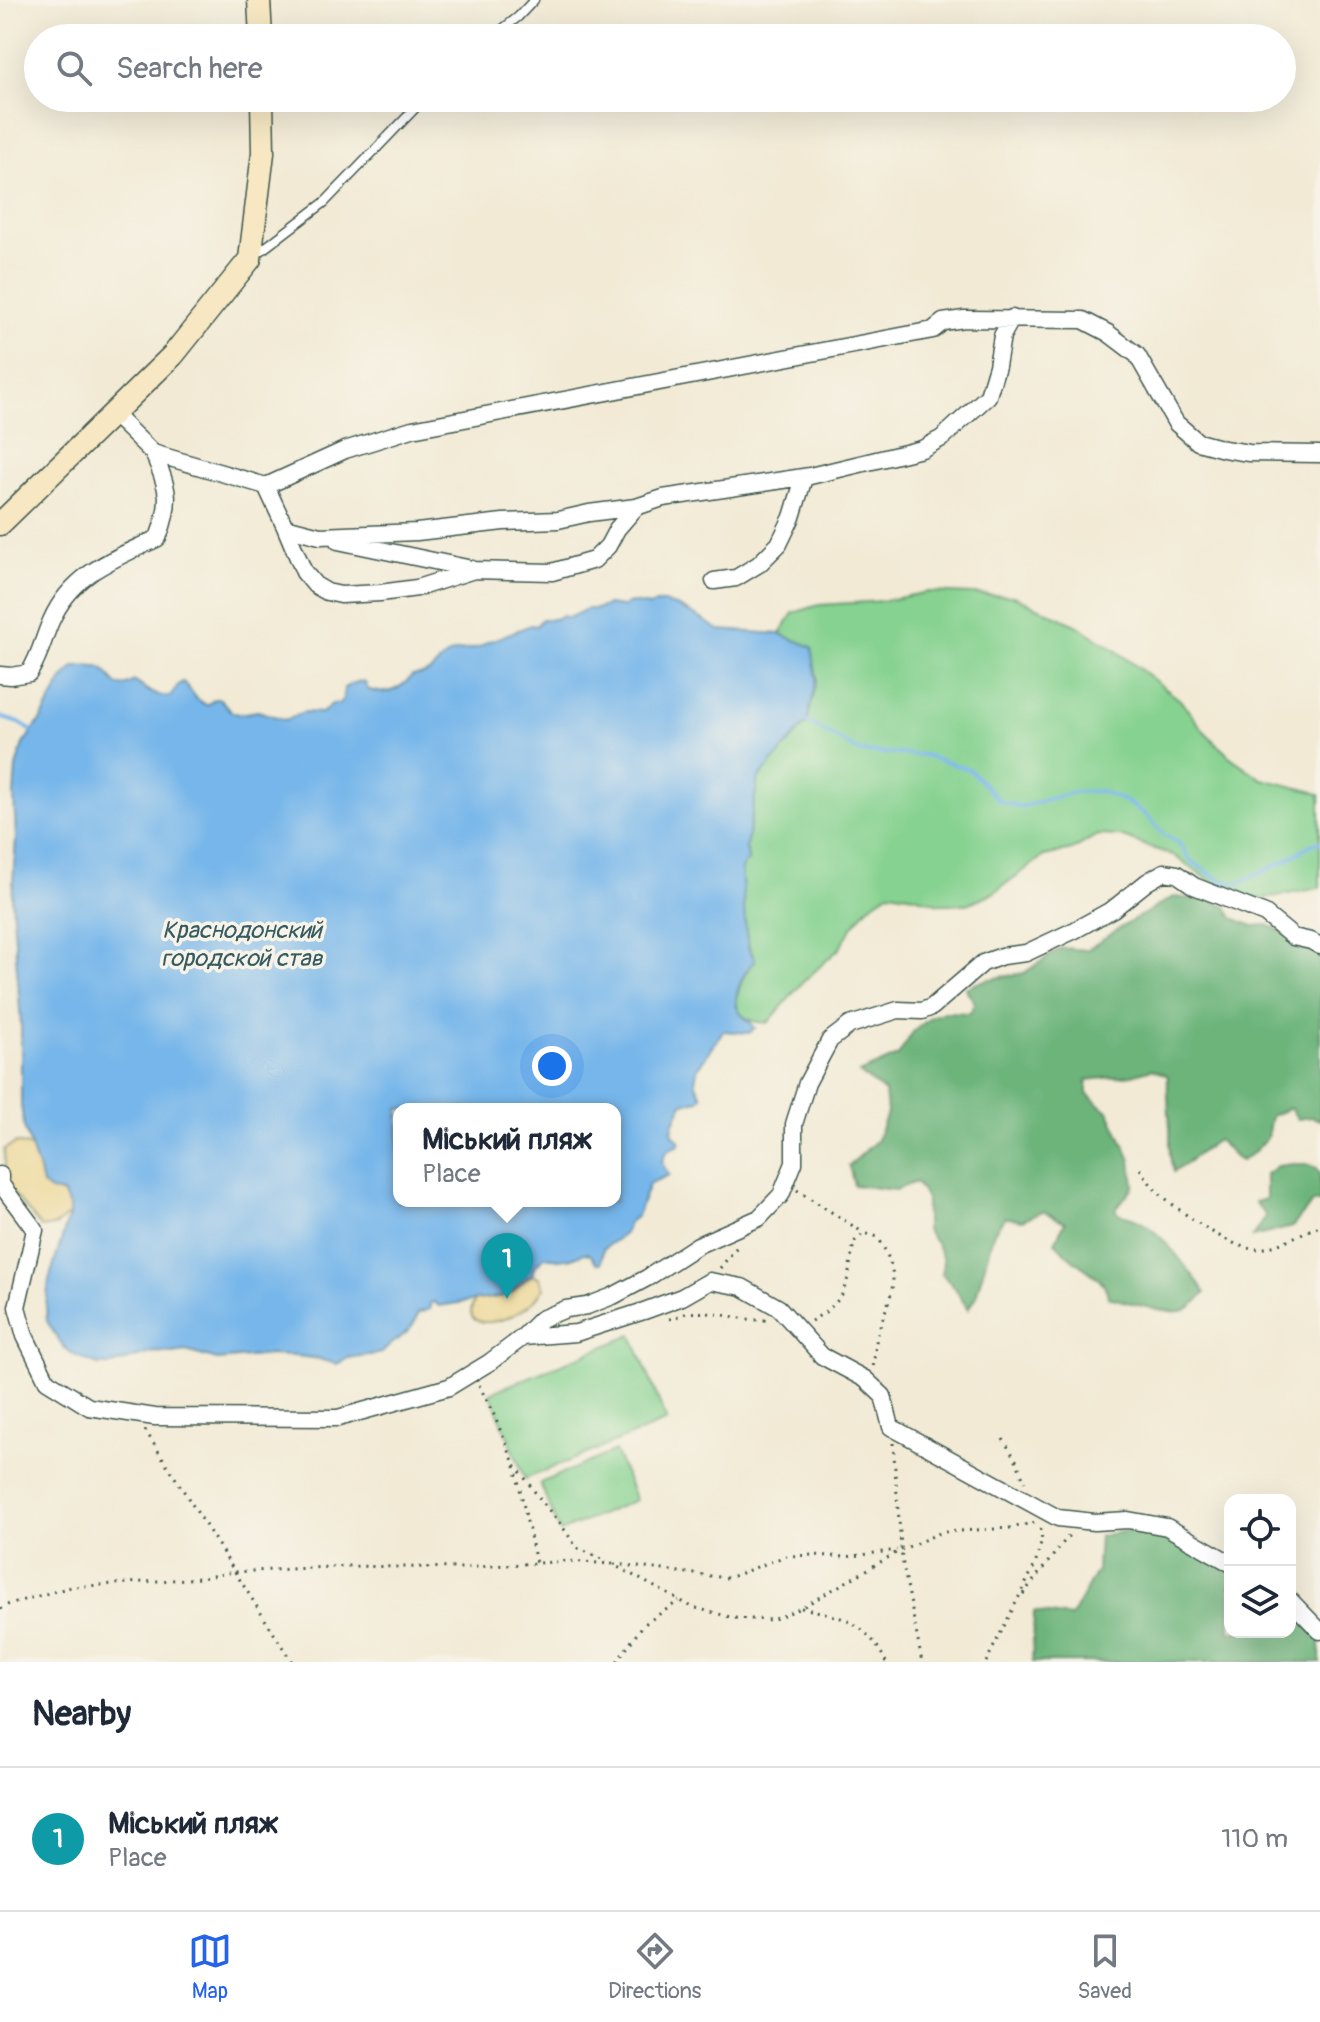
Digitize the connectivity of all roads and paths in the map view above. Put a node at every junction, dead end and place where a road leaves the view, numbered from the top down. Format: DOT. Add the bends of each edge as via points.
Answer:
graph roads {
  1 [pos="259,0"];
  2 [pos="534,0"];
  3 [pos="260,24"];
  4 [pos="509,24"];
  5 [pos="262,112"];
  6 [pos="412,112"];
  7 [pos="250,259"];
  8 [pos="1012,318"];
  9 [pos="112,413"];
  10 [pos="153,453"];
  11 [pos="1320,454"];
  12 [pos="804,478"];
  13 [pos="266,486"];
  14 [pos="636,507"];
  15 [pos="0,524"];
  16 [pos="285,527"];
  17 [pos="320,536"];
  18 [pos="474,570"];
  19 [pos="714,581"];
  20 [pos="0,675"];
  21 [pos="1320,946"];
  22 [pos="1140,1169"];
  23 [pos="0,1175"];
  24 [pos="786,1182"];
  25 [pos="759,1218"];
  26 [pos="1320,1226"];
  27 [pos="864,1233"];
  28 [pos="710,1281"];
  29 [pos="689,1313"];
  30 [pos="633,1315"];
  31 [pos="790,1320"];
  32 [pos="523,1337"];
  33 [pos="472,1373"];
  34 [pos="883,1396"];
  35 [pos="134,1414"];
  36 [pos="891,1427"];
  37 [pos="1003,1439"];
  38 [pos="514,1463"];
  39 [pos="1034,1503"];
  40 [pos="1077,1520"];
  41 [pos="1039,1522"];
  42 [pos="901,1550"];
  43 [pos="1224,1560"];
  44 [pos="536,1563"];
  45 [pos="612,1564"];
  46 [pos="235,1572"];
  47 [pos="679,1601"];
  48 [pos="1018,1601"];
  49 [pos="1296,1606"];
  50 [pos="801,1608"];
  51 [pos="0,1609"];
  52 [pos="1320,1631"];
  53 [pos="292,1662"];
  54 [pos="617,1662"];
  55 [pos="886,1662"];
  56 [pos="922,1662"];
  57 [pos="986,1662"];
  1 -- 3 [label="main road"];
  2 -- 4 [label="lane"];
  5 -- 7 [label="main road" via="263,153"];
  6 -- 7 [label="lane" via="325,202"];
  7 -- 9 [label="main road" via="173,355"];
  8 -- 11 [label="street" via="1083,320 1108,333 1137,355 1176,423 1198,442 1249,453"];
  8 -- 12 [label="street" via="1002,336 988,396 942,438 922,449"];
  8 -- 13 [label="street" via="943,322 933,330 412,429 345,450"];
  9 -- 10 [label="street"];
  9 -- 15 [label="main road"];
  10 -- 13 [label="street"];
  10 -- 20 [label="street" via="168,496 158,538 87,574 62,599 29,673"];
  12 -- 14 [label="street" via="663,498"];
  12 -- 19 [label="street" via="779,544 736,578"];
  13 -- 16 [label="street"];
  14 -- 17 [label="street" via="558,520"];
  14 -- 18 [label="street" via="594,560 552,572"];
  16 -- 17 [label="street"];
  16 -- 18 [label="street" via="304,572 327,592 417,588"];
  17 -- 18 [label="street"];
  21 -- 24 [label="street" via="1293,937 1265,914 1164,872 1075,930 1026,953 983,963 932,1007 898,1010 850,1025 830,1040 807,1083 794,1124 794,1163"];
  22 -- 26 [label="path" via="1169,1201 1238,1246 1270,1247"];
  23 -- 35 [label="street" via="0,1183 35,1230 17,1307 47,1381 89,1407"];
  24 -- 25 [label="street"];
  24 -- 27 [label="path"];
  25 -- 28 [label="path"];
  25 -- 32 [label="street" via="698,1245 613,1296 541,1319"];
  27 -- 31 [label="path" via="854,1242 841,1297 809,1322"];
  27 -- 34 [label="path" via="878,1237 893,1269 894,1285 877,1333 873,1371"];
  28 -- 29 [label="path"];
  28 -- 30 [label="street"];
  28 -- 31 [label="street" via="742,1287"];
  29 -- 30 [label="path" via="670,1320"];
  29 -- 31 [label="path"];
  30 -- 32 [label="street" via="576,1333"];
  31 -- 34 [label="street" via="822,1356 865,1379"];
  32 -- 33 [label="street"];
  33 -- 35 [label="street" via="449,1387 338,1418"];
  33 -- 38 [label="path"];
  34 -- 36 [label="street"];
  35 -- 46 [label="path"];
  36 -- 39 [label="street"];
  36 -- 42 [label="path"];
  37 -- 39 [label="path"];
  38 -- 44 [label="path"];
  38 -- 45 [label="path" via="577,1548"];
  39 -- 40 [label="street" via="1058,1518"];
  39 -- 41 [label="path"];
  40 -- 43 [label="street" via="1167,1527"];
  40 -- 48 [label="path"];
  41 -- 42 [label="path" via="942,1532"];
  41 -- 48 [label="path" via="1042,1540"];
  42 -- 45 [label="path" via="846,1557 786,1556 728,1578"];
  42 -- 50 [label="path"];
  42 -- 56 [label="path"];
  44 -- 45 [label="path"];
  44 -- 46 [label="path"];
  45 -- 47 [label="path"];
  46 -- 51 [label="path" via="71,1587"];
  46 -- 53 [label="path"];
  47 -- 50 [label="path" via="734,1618 772,1620"];
  47 -- 54 [label="path" via="643,1625"];
  48 -- 57 [label="path"];
  49 -- 52 [label="street"];
  50 -- 55 [label="path" via="861,1627"];
}
